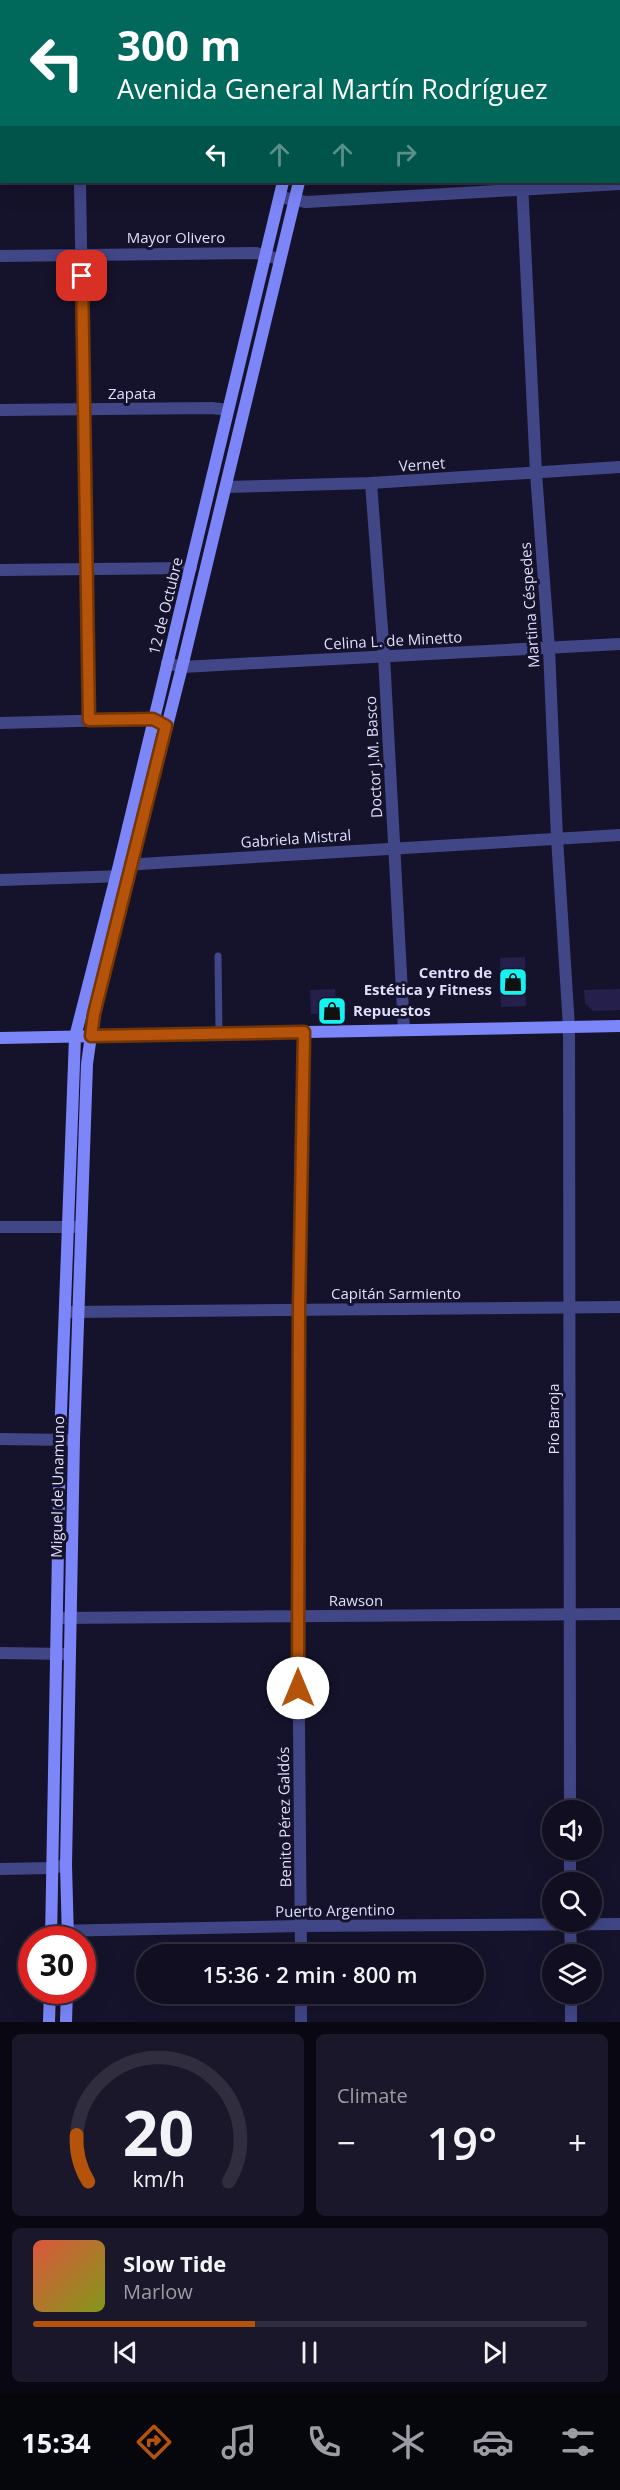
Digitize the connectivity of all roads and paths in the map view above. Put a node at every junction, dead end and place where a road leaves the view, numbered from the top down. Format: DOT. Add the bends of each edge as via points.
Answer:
graph roads {
  1 [pos="80,183"];
  2 [pos="283,183"];
  3 [pos="299,183"];
  4 [pos="620,184"];
  5 [pos="522,185"];
  6 [pos="280,197"];
  7 [pos="294,202"];
  8 [pos="82,254"];
  9 [pos="266,255"];
  10 [pos="0,256"];
  11 [pos="279,260"];
  12 [pos="85,409"];
  13 [pos="0,410"];
  14 [pos="228,410"];
  15 [pos="620,467"];
  16 [pos="536,473"];
  17 [pos="371,483"];
  18 [pos="226,487"];
  19 [pos="191,568"];
  20 [pos="87,569"];
  21 [pos="0,570"];
  22 [pos="620,644"];
  23 [pos="549,648"];
  24 [pos="384,656"];
  25 [pos="167,663"];
  26 [pos="182,667"];
  27 [pos="153,719"];
  28 [pos="89,720"];
  29 [pos="0,723"];
  30 [pos="166,726"];
  31 [pos="620,834"];
  32 [pos="557,838"];
  33 [pos="393,847"];
  34 [pos="130,870"];
  35 [pos="117,871"];
  36 [pos="0,880"];
  37 [pos="218,956"];
  38 [pos="620,1026"];
  39 [pos="569,1027"];
  40 [pos="404,1030"];
  41 [pos="304,1032"];
  42 [pos="219,1034"];
  43 [pos="75,1036"];
  44 [pos="91,1036"];
  45 [pos="0,1038"];
  46 [pos="0,1227"];
  47 [pos="67,1227"];
  48 [pos="80,1227"];
  49 [pos="620,1307"];
  50 [pos="568,1308"];
  51 [pos="299,1310"];
  52 [pos="71,1312"];
  53 [pos="0,1439"];
  54 [pos="60,1439"];
  55 [pos="74,1440"];
  56 [pos="620,1614"];
  57 [pos="569,1615"];
  58 [pos="298,1616"];
  59 [pos="57,1618"];
  60 [pos="71,1618"];
  61 [pos="0,1653"];
  62 [pos="56,1653"];
  63 [pos="71,1654"];
  64 [pos="570,1800"];
  65 [pos="66,1865"];
  66 [pos="0,1869"];
  67 [pos="51,1869"];
  68 [pos="542,1923"];
  69 [pos="602,1924"];
  70 [pos="620,1924"];
  71 [pos="51,1926"];
  72 [pos="68,1926"];
  73 [pos="301,1926"];
  74 [pos="96,1934"];
  75 [pos="301,1944"];
  76 [pos="50,2004"];
  77 [pos="67,2004"];
  78 [pos="301,2004"];
  79 [pos="571,2004"];
  80 [pos="49,2022"];
  81 [pos="66,2022"];
  82 [pos="301,2022"];
  83 [pos="571,2022"];
  1 -- 8 [label="street"];
  2 -- 6 [label="street, 12 de Octubre"];
  3 -- 7 [label="street, 12 de Octubre"];
  4 -- 5 [label="street"];
  5 -- 7 [label="street"];
  5 -- 16 [label="street, Martina Céspedes"];
  6 -- 7 [label="street"];
  6 -- 9 [label="street, 12 de Octubre"];
  7 -- 11 [label="street, 12 de Octubre"];
  8 -- 9 [label="street, Mayor Olivero"];
  8 -- 10 [label="street, Mayor Olivero"];
  8 -- 12 [label="street"];
  9 -- 11 [label="street, Mayor Olivero"];
  9 -- 14 [label="street, 12 de Octubre"];
  11 -- 18 [label="street, 12 de Octubre"];
  12 -- 13 [label="street, Zapata"];
  12 -- 14 [label="street, Zapata"];
  12 -- 20 [label="street"];
  14 -- 19 [label="street, 12 de Octubre"];
  15 -- 16 [label="street, Vernet"];
  16 -- 17 [label="street, Vernet"];
  16 -- 23 [label="street, Martina Céspedes"];
  17 -- 18 [label="street, Vernet"];
  17 -- 24 [label="street, Doctor J.M. Basco"];
  18 -- 26 [label="street, 12 de Octubre"];
  19 -- 20 [label="street"];
  19 -- 25 [label="street, 12 de Octubre"];
  20 -- 21 [label="street"];
  20 -- 28 [label="street"];
  22 -- 23 [label="street, Celina L. de Minetto"];
  23 -- 24 [label="street, Celina L. de Minetto"];
  23 -- 32 [label="street, Martina Céspedes"];
  24 -- 26 [label="street, Celina L. de Minetto"];
  24 -- 33 [label="street, Doctor J.M. Basco"];
  25 -- 26 [label="street, Celina L. de Minetto"];
  25 -- 27 [label="street, 12 de Octubre"];
  26 -- 30 [label="street, 12 de Octubre"];
  27 -- 28 [label="street"];
  27 -- 30 [label="street"];
  27 -- 35 [label="street, 12 de Octubre"];
  28 -- 29 [label="street"];
  30 -- 34 [label="street, 12 de Octubre"];
  31 -- 32 [label="street, Gabriela Mistral"];
  32 -- 33 [label="street, Gabriela Mistral"];
  32 -- 39 [label="street, Martina Céspedes"];
  33 -- 34 [label="street, Gabriela Mistral"];
  33 -- 40 [label="street, Doctor J.M. Basco"];
  34 -- 35 [label="street, Gabriela Mistral"];
  34 -- 44 [label="street, 12 de Octubre"];
  35 -- 36 [label="street, Gabriela Mistral"];
  35 -- 43 [label="street, 12 de Octubre"];
  37 -- 42 [label="lane"];
  38 -- 39 [label="street"];
  39 -- 40 [label="street"];
  39 -- 50 [label="street, Pío Baroja"];
  40 -- 41 [label="street"];
  41 -- 42 [label="street"];
  41 -- 51 [label="street, Benito Pérez Galdós"];
  42 -- 44 [label="street"];
  43 -- 44 [label="street"];
  43 -- 45 [label="street"];
  43 -- 47 [label="street, Miguel de Unamuno"];
  44 -- 48 [label="street, Miguel de Unamuno"];
  46 -- 47 [label="street"];
  47 -- 48 [label="street"];
  47 -- 52 [label="street, Miguel de Unamuno"];
  48 -- 52 [label="street, Miguel de Unamuno"];
  49 -- 50 [label="street, Capitán Sarmiento"];
  50 -- 51 [label="street, Capitán Sarmiento"];
  50 -- 57 [label="street, Pío Baroja"];
  51 -- 52 [label="street, Capitán Sarmiento"];
  51 -- 58 [label="street, Benito Pérez Galdós"];
  52 -- 54 [label="street, Miguel de Unamuno"];
  52 -- 55 [label="street, Miguel de Unamuno"];
  53 -- 54 [label="street"];
  54 -- 55 [label="street"];
  54 -- 59 [label="street, Miguel de Unamuno"];
  55 -- 60 [label="street, Miguel de Unamuno"];
  56 -- 57 [label="street, Rawson"];
  57 -- 58 [label="street, Rawson"];
  57 -- 64 [label="street, Pío Baroja"];
  58 -- 60 [label="street, Rawson"];
  58 -- 73 [label="street, Benito Pérez Galdós"];
  59 -- 60 [label="street, Rawson"];
  59 -- 62 [label="street, Miguel de Unamuno"];
  60 -- 63 [label="street, Miguel de Unamuno"];
  61 -- 62 [label="street"];
  62 -- 63 [label="street"];
  62 -- 67 [label="street, Miguel de Unamuno"];
  63 -- 65 [label="street, Miguel de Unamuno"];
  65 -- 67 [label="street"];
  65 -- 72 [label="street, Miguel de Unamuno"];
  66 -- 67 [label="street"];
  67 -- 71 [label="street, Miguel de Unamuno"];
  68 -- 73 [label="street, Puerto Argentino"];
  69 -- 70 [label="street, Puerto Argentino"];
  73 -- 74 [label="street, Puerto Argentino"];
  73 -- 75 [label="street, Benito Pérez Galdós"];
  76 -- 80 [label="street"];
  77 -- 81 [label="street"];
  78 -- 82 [label="street"];
  79 -- 83 [label="street"];
}
